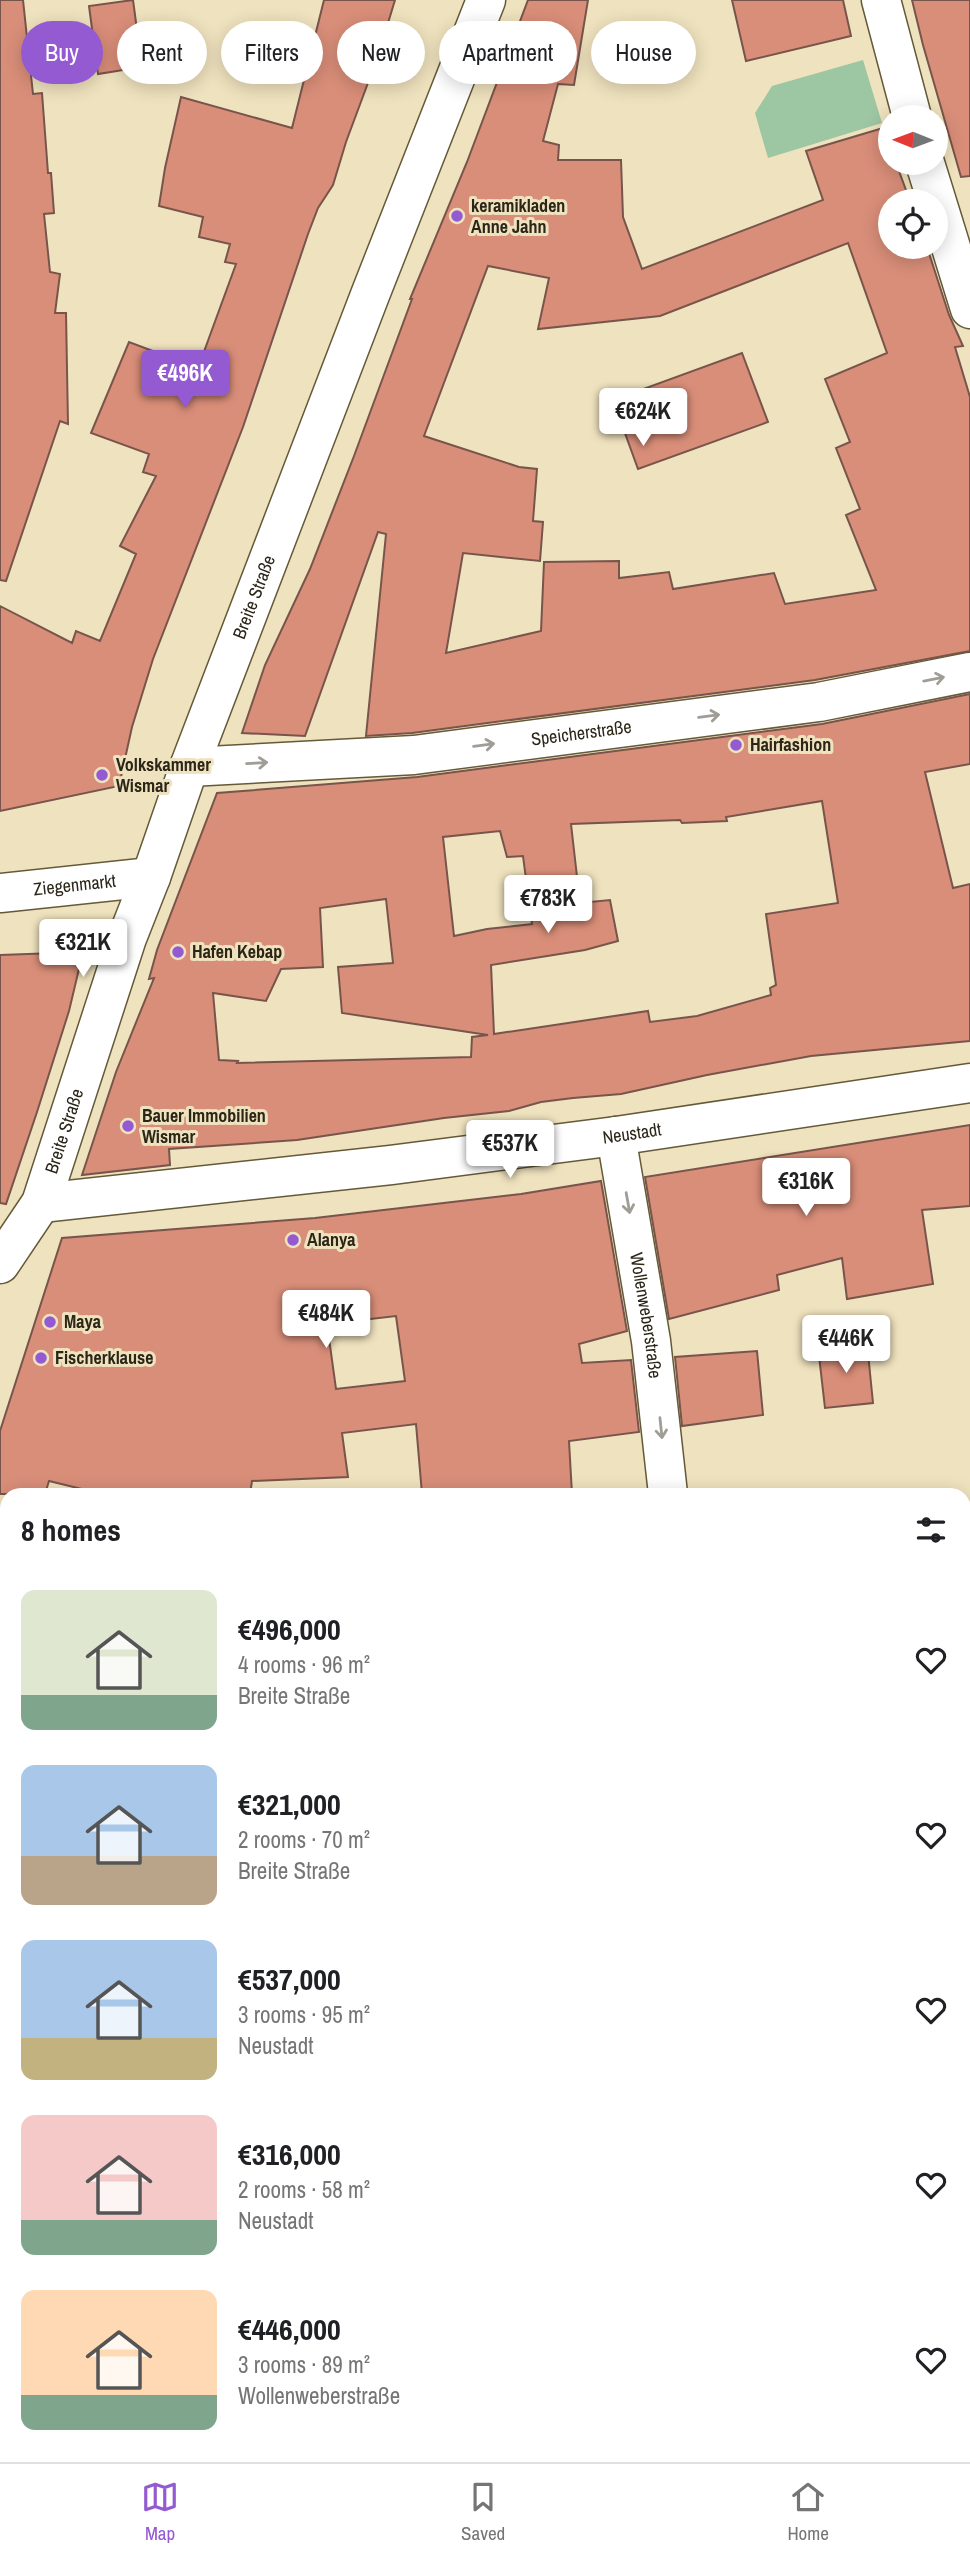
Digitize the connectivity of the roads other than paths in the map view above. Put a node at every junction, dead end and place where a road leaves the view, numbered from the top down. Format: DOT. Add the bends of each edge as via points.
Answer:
graph roads {
  1 [pos="486,0"];
  2 [pos="881,0"];
  3 [pos="909,105"];
  4 [pos="929,175"];
  5 [pos="970,309"];
  6 [pos="970,672"];
  7 [pos="189,767"];
  8 [pos="151,877"];
  9 [pos="0,893"];
  10 [pos="970,1083"];
  11 [pos="616,1136"];
  12 [pos="41,1203"];
  13 [pos="5,1244"];
  14 [pos="667,1488"];
  1 -- 7 [label="street, Breite Straße"];
  2 -- 3 [label="street"];
  4 -- 5 [label="street"];
  7 -- 6 [label="street, Speicherstraße, one-way" via="414,755 819,702"];
  7 -- 8 [label="street, Breite Straße"];
  8 -- 9 [label="street, Ziegenmarkt"];
  8 -- 12 [label="street, Breite Straße"];
  10 -- 11 [label="street, Neustadt"];
  11 -- 12 [label="street, Neustadt"];
  11 -- 14 [label="street, Wollenweberstraße, one-way" via="651,1340"];
  12 -- 13 [label="street, Breite Straße"];
}
